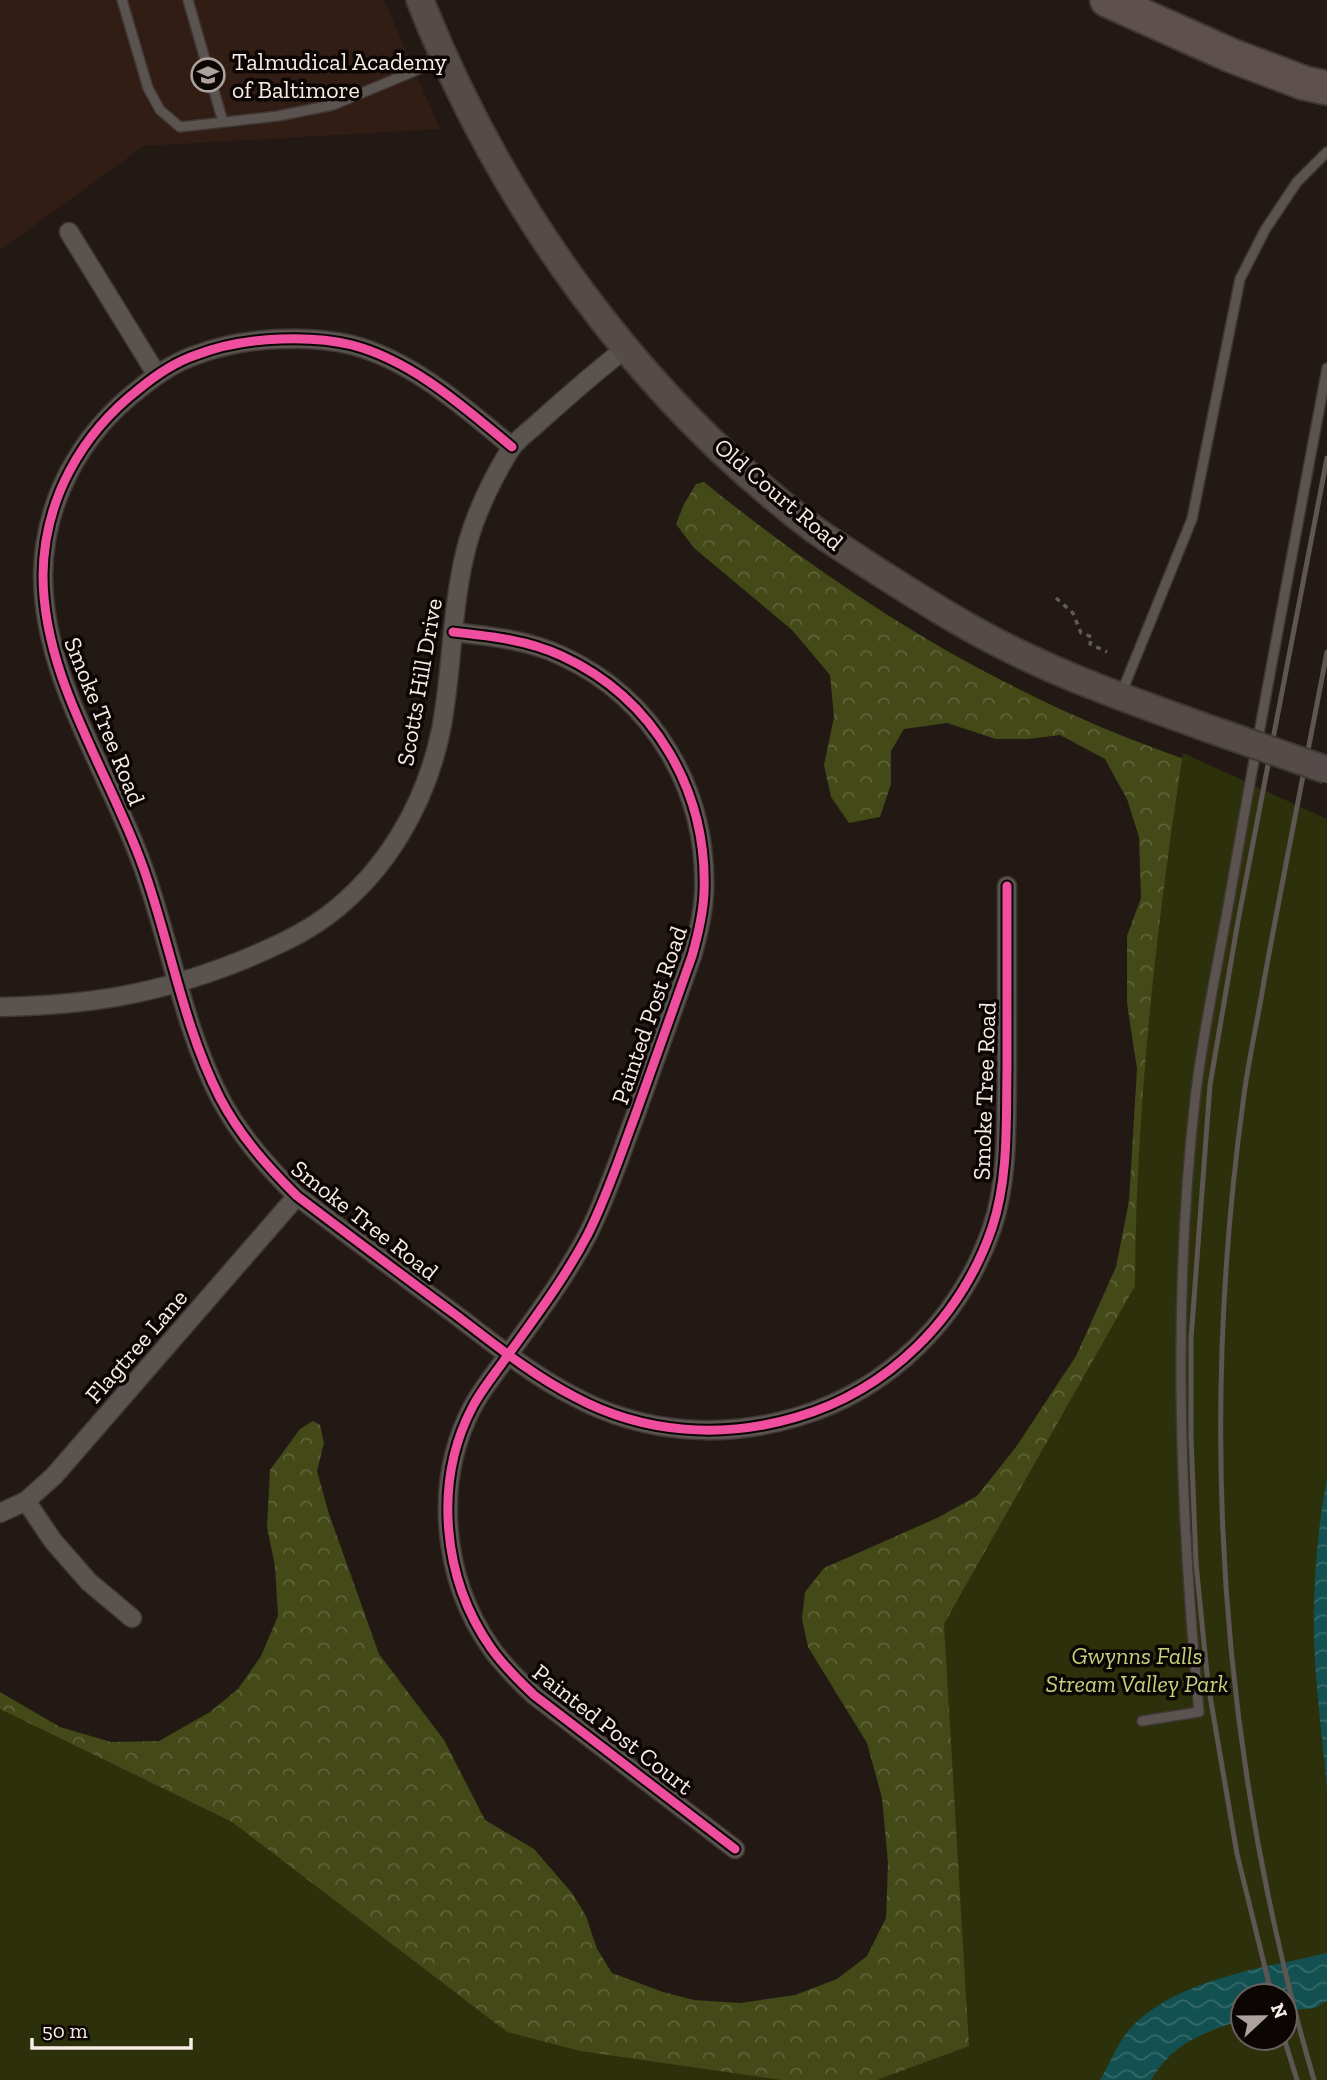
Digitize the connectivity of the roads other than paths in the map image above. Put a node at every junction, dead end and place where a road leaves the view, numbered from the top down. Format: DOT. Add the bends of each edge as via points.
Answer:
graph roads {
  1 [pos="122,0"];
  2 [pos="188,0"];
  3 [pos="419,0"];
  4 [pos="1107,0"];
  5 [pos="443,59"];
  6 [pos="1315,85"];
  7 [pos="223,122"];
  8 [pos="1327,152"];
  9 [pos="68,232"];
  10 [pos="625,349"];
  11 [pos="1327,368"];
  12 [pos="157,375"];
  13 [pos="512,447"];
  14 [pos="453,632"];
  15 [pos="1120,696"];
  16 [pos="1327,770"];
  17 [pos="1007,886"];
  18 [pos="179,984"];
  19 [pos="0,1007"];
  20 [pos="297,1196"];
  21 [pos="508,1354"];
  22 [pos="26,1501"];
  23 [pos="0,1513"];
  24 [pos="132,1618"];
  25 [pos="1142,1721"];
  26 [pos="735,1849"];
  1 -- 7 [label="lane" via="148,88 160,110 180,127"];
  2 -- 7 [label="lane"];
  3 -- 5 [label="main road, Old Court Road"];
  4 -- 6 [label="highway" via="1230,55"];
  5 -- 7 [label="lane" via="333,104"];
  5 -- 10 [label="main road, Old Court Road" via="486,145 535,226"];
  8 -- 15 [label="lane" via="1297,182 1265,229 1240,279 1192,519"];
  9 -- 12 [label="street"];
  10 -- 13 [label="street, Scotts Hill Drive"];
  10 -- 15 [label="main road, Old Court Road" via="687,416 816,530 932,607 1009,649"];
  11 -- 25 [label="lane" via="1196,1097 1187,1192 1181,1385 1189,1608 1199,1712"];
  12 -- 13 [label="street, Smoke Tree Road" via="193,356 228,346 307,338 352,345 425,380"];
  12 -- 18 [label="street, Smoke Tree Road" via="117,406 72,465 48,530 43,573 54,656 140,859"];
  13 -- 14 [label="street, Scotts Hill Drive" via="468,541"];
  14 -- 18 [label="street, Scotts Hill Drive" via="441,729 431,769 412,816 379,865 327,917 299,934"];
  14 -- 21 [label="street, Painted Post Road" via="518,642 561,655 638,709 677,767 698,826 704,862 704,895 692,956 609,1188 556,1289"];
  15 -- 16 [label="main road, Old Court Road, bridge"];
  17 -- 21 [label="street, Smoke Tree Road" via="1003,1176 992,1227 972,1274 948,1314 916,1349 887,1374 807,1415 729,1431 660,1427 609,1413 576,1398"];
  18 -- 19 [label="street, Scotts Hill Drive" via="100,1001"];
  18 -- 20 [label="street, Smoke Tree Road" via="219,1096 242,1134"];
  20 -- 21 [label="street, Smoke Tree Road"];
  20 -- 22 [label="street, Flagtree Lane" via="80,1447"];
  21 -- 26 [label="street, Painted Post Court" via="474,1404 458,1437 451,1468 449,1542 472,1615 490,1647 534,1695"];
  22 -- 23 [label="street, Flagtree Lane"];
  22 -- 24 [label="street" via="89,1582"];
}
